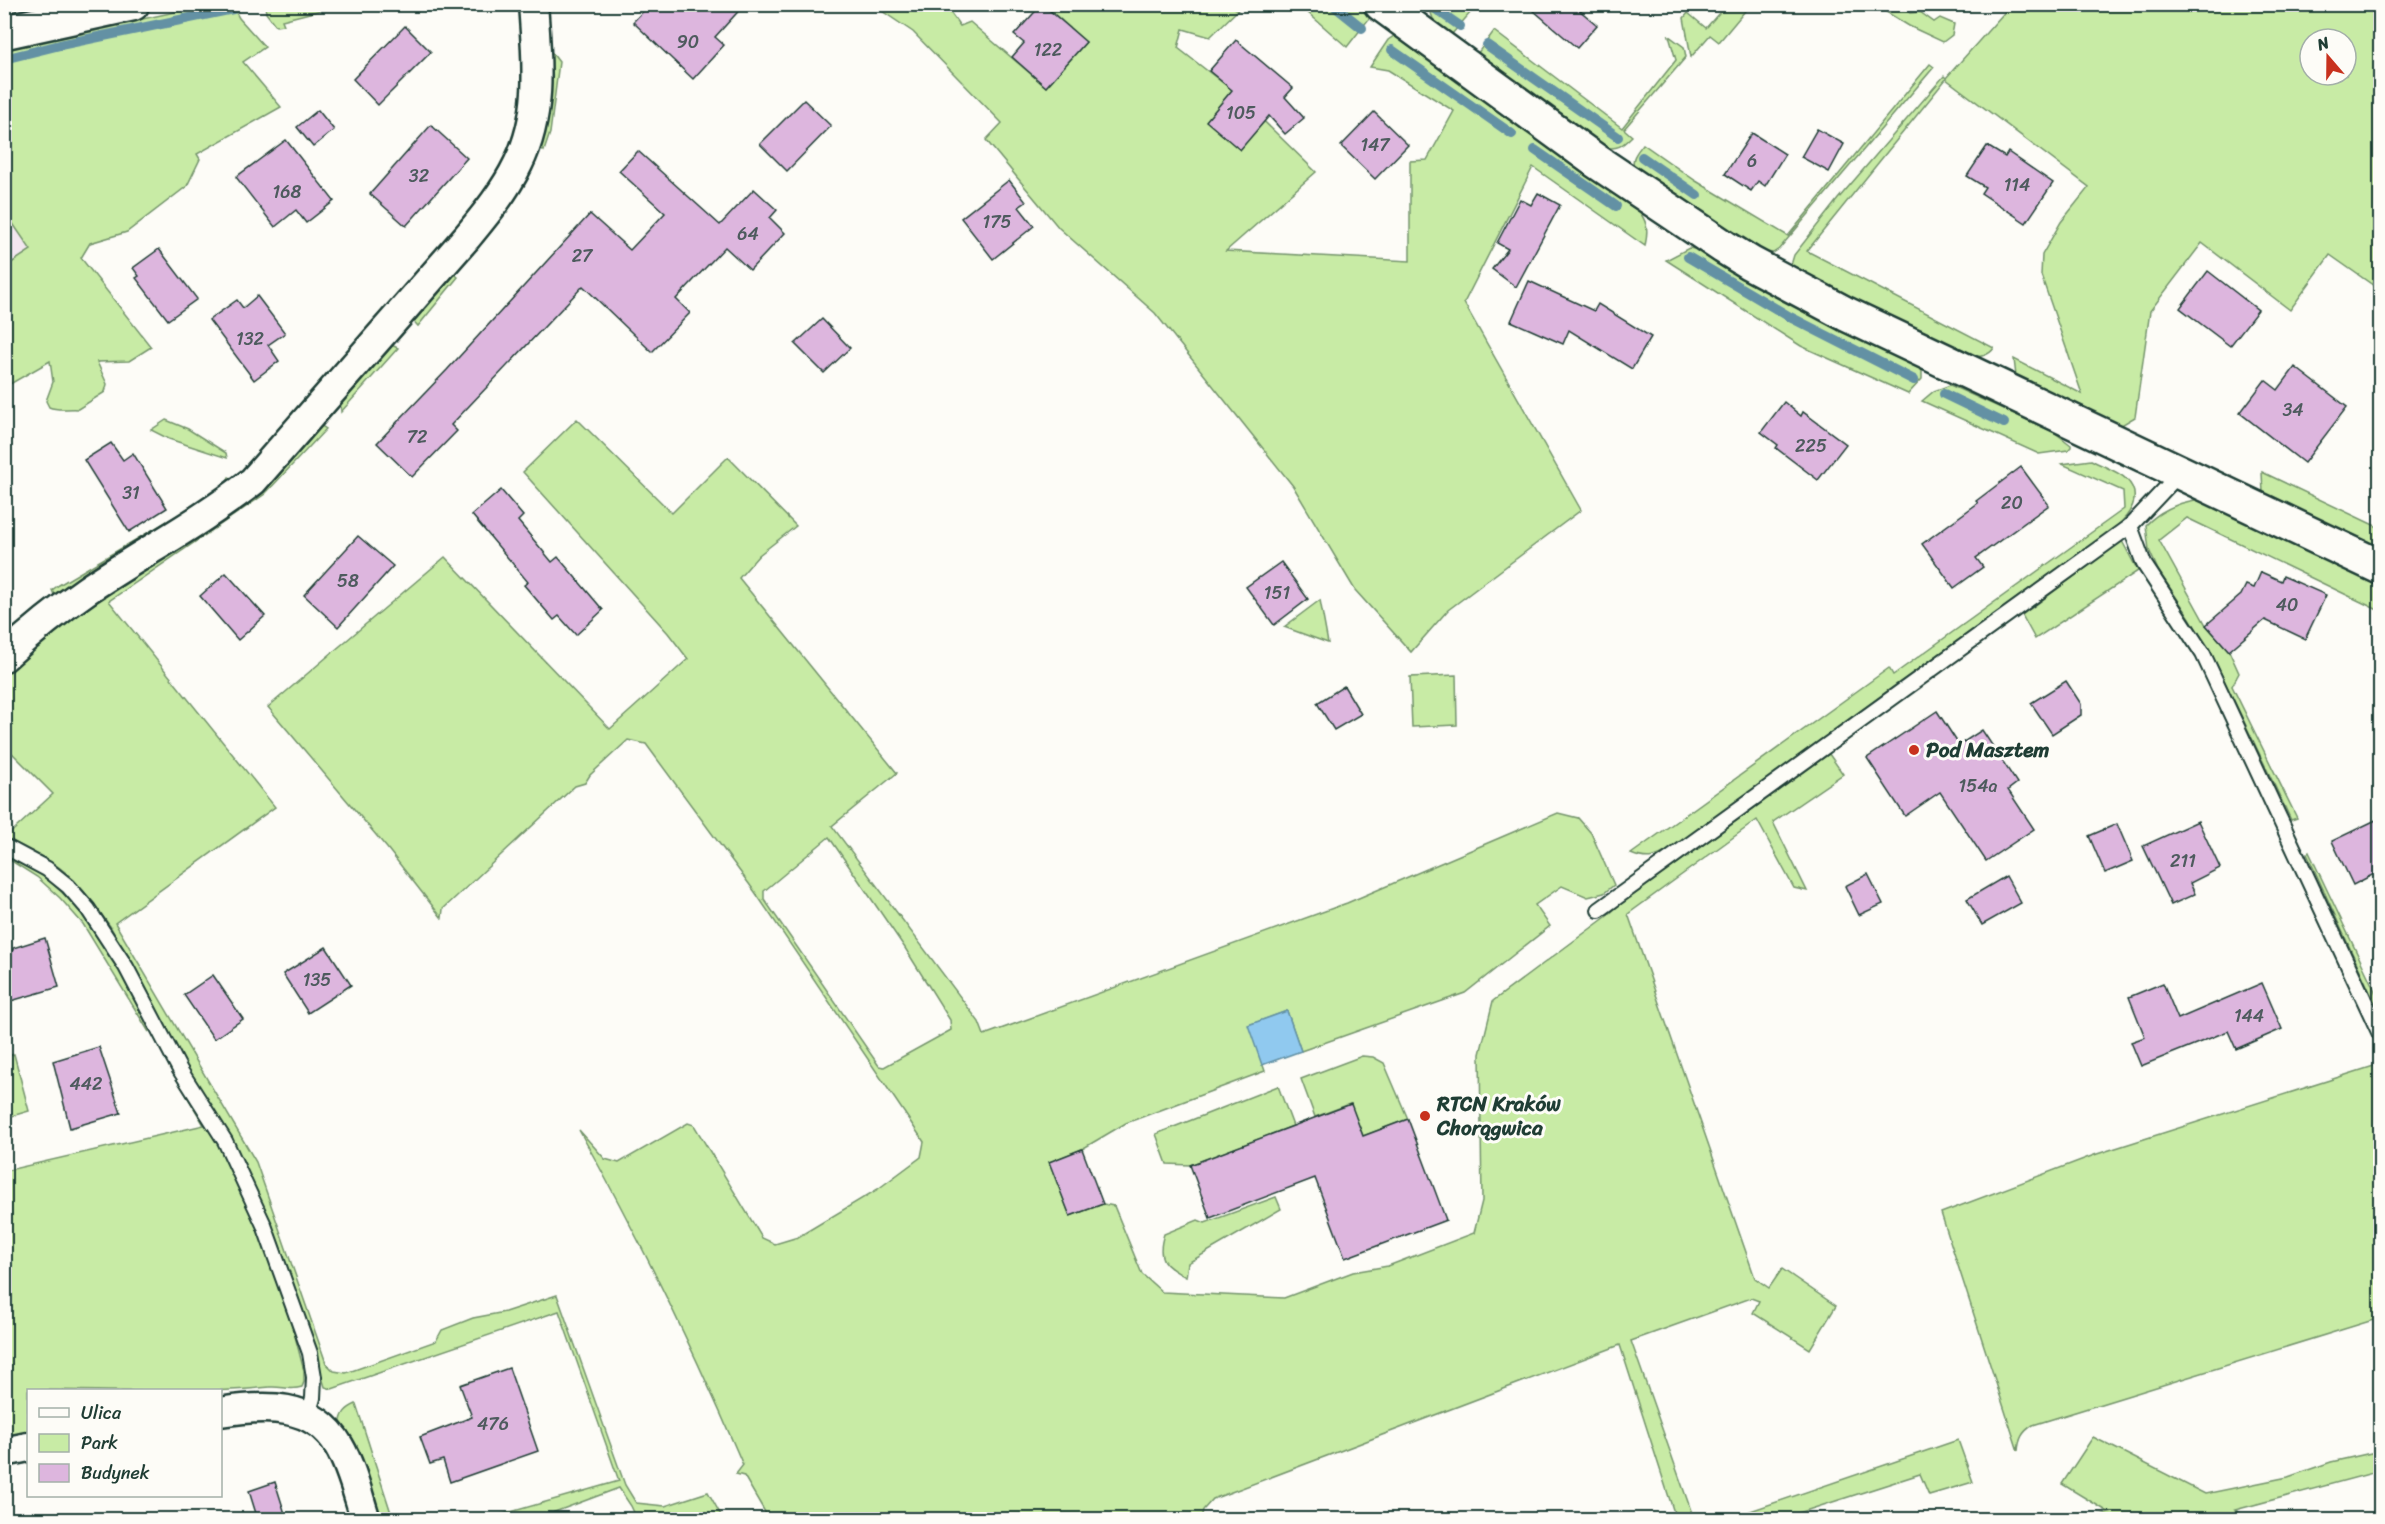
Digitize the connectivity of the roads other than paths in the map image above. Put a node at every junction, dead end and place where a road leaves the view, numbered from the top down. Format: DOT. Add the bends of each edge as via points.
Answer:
graph roads {
  1 [pos="132,4"];
  2 [pos="533,4"];
  3 [pos="1381,4"];
  4 [pos="4,32"];
  5 [pos="2181,472"];
  6 [pos="2130,526"];
  7 [pos="2380,567"];
  8 [pos="4,657"];
  9 [pos="4,846"];
  10 [pos="1599,910"];
  11 [pos="2380,1034"];
  12 [pos="222,1413"];
  13 [pos="308,1415"];
  14 [pos="27,1447"];
  15 [pos="4,1452"];
  16 [pos="366,1520"];
  1 -- 4 [label="street"];
  2 -- 8 [label="street" via="537,56 531,127 518,164 467,237 253,481 227,502 87,590"];
  3 -- 5 [label="street" via="1596,161 1724,247 1846,314"];
  5 -- 6 [label="lane"];
  5 -- 7 [label="street"];
  6 -- 10 [label="lane"];
  6 -- 11 [label="lane" via="2144,564 2203,654"];
  9 -- 13 [label="lane" via="47,869 88,909 121,958 180,1070 225,1141 264,1225 309,1353 314,1377"];
  12 -- 13 [label="street" via="282,1407"];
  13 -- 16 [label="street" via="339,1445"];
  14 -- 15 [label="street"];
}
